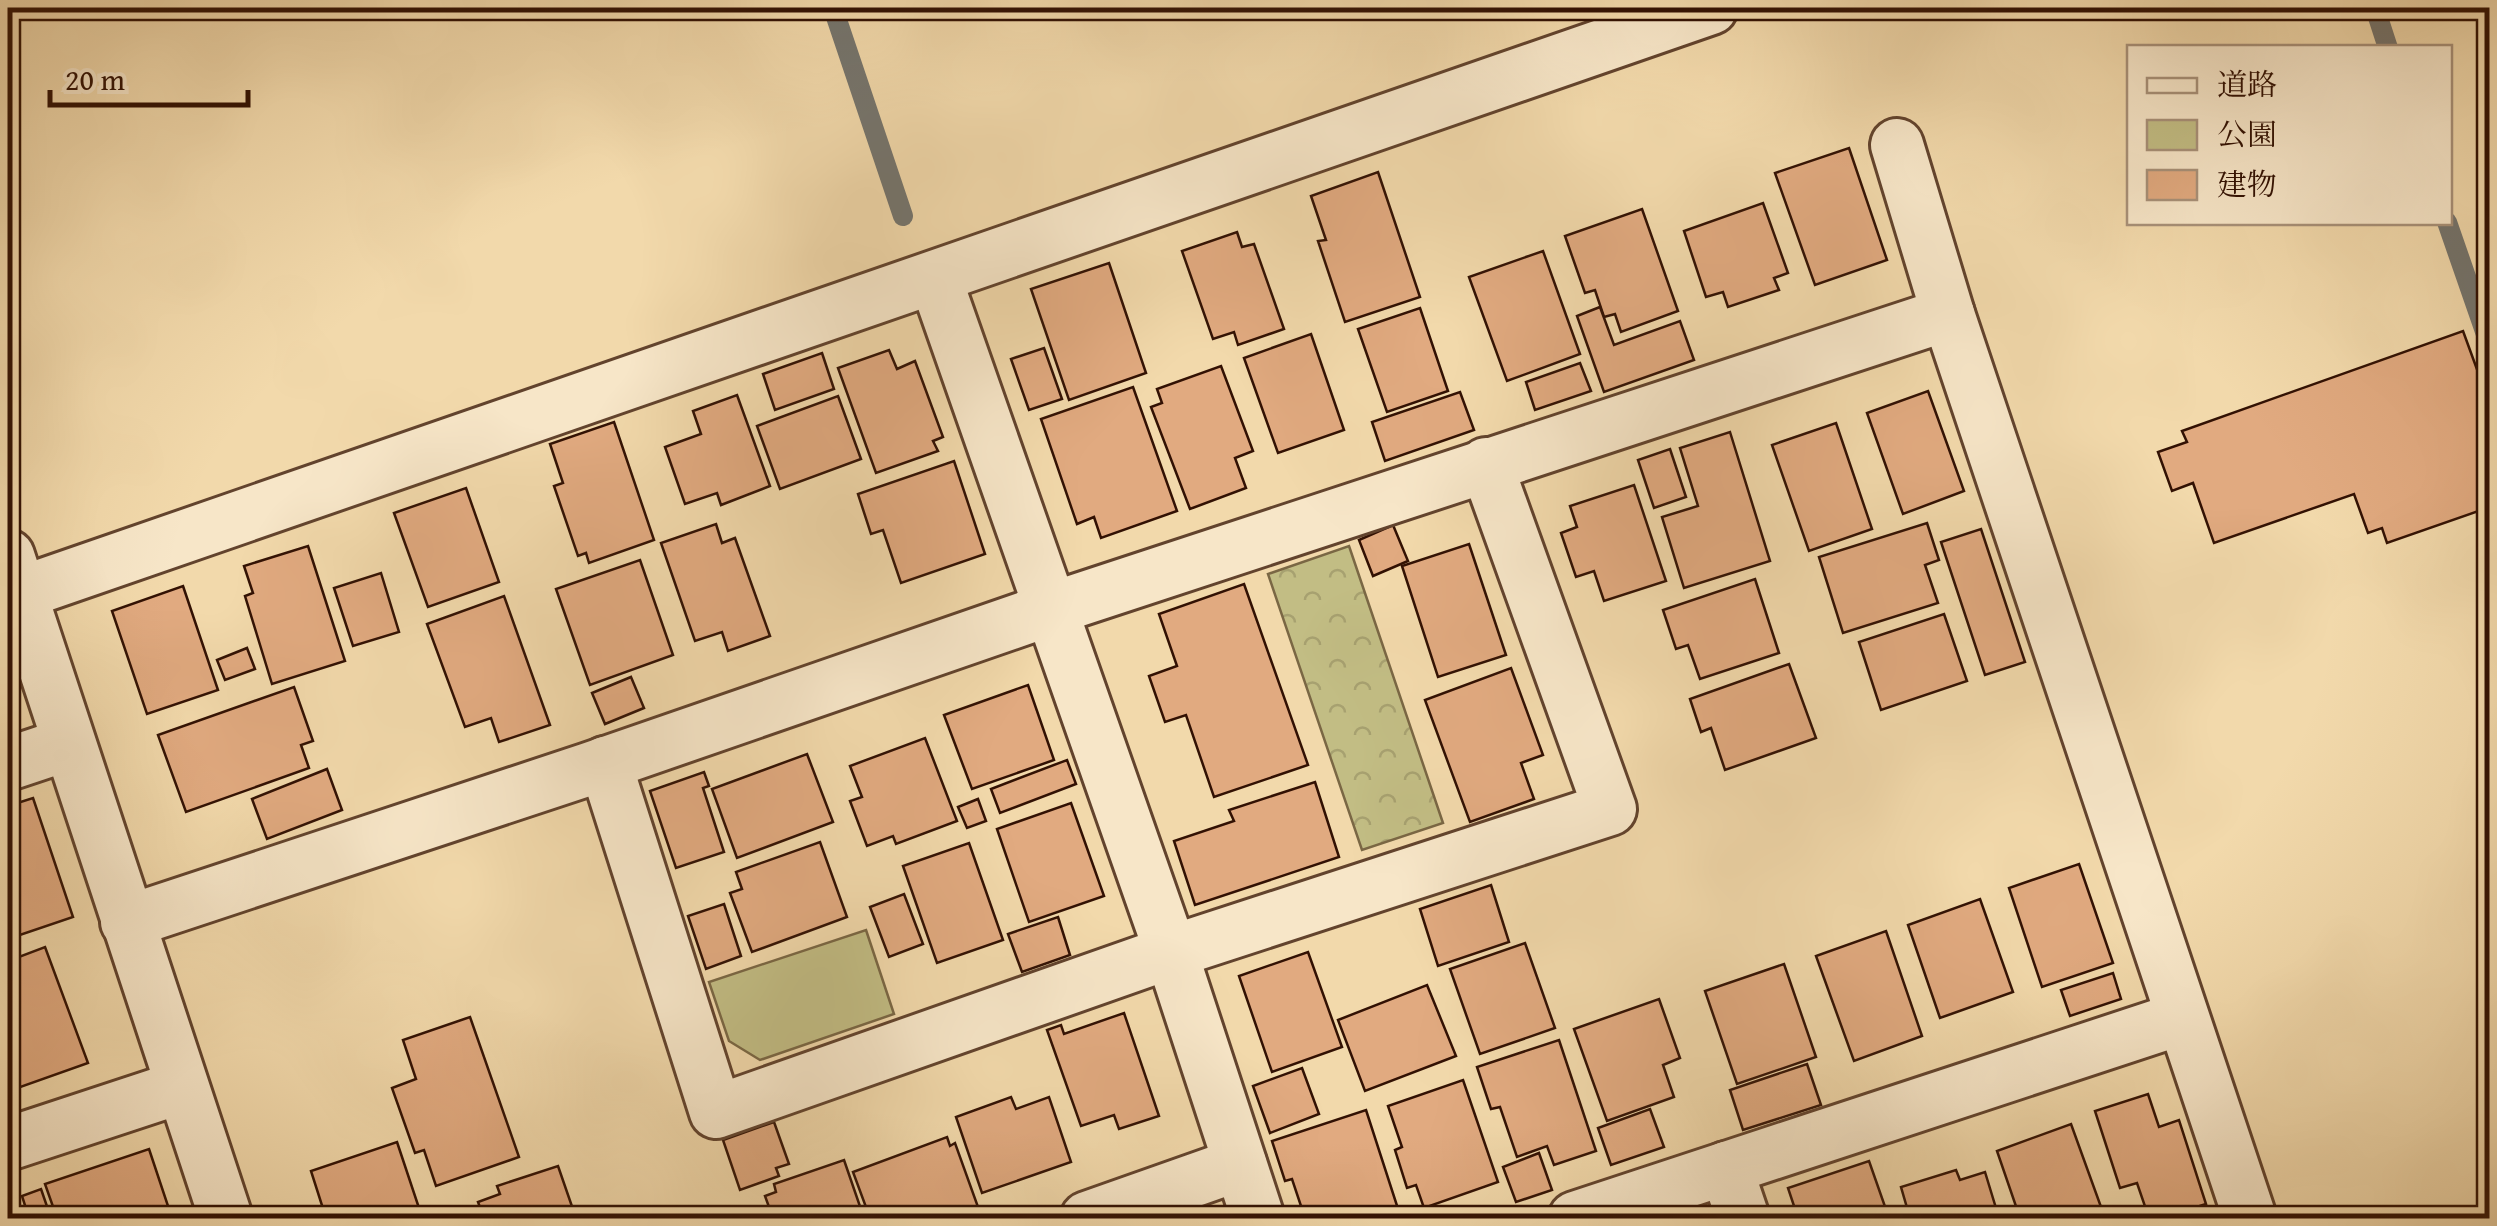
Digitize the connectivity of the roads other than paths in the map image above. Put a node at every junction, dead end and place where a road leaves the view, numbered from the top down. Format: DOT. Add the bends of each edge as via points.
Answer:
graph roads {
  1 [pos="1711,8"];
  2 [pos="1898,145"];
  3 [pos="935,278"];
  4 [pos="1948,314"];
  5 [pos="1486,464"];
  6 [pos="13,575"];
  7 [pos="1050,608"];
  8 [pos="68,744"];
  9 [pos="604,762"];
  10 [pos="8,764"];
  11 [pos="127,922"];
  12 [pos="1171,952"];
  13 [pos="2182,1018"];
  14 [pos="181,1087"];
  15 [pos="8,1144"];
  16 [pos="1240,1164"];
  17 [pos="1726,1168"];
  18 [pos="226,1218"];
  19 [pos="1087,1218"];
  20 [pos="1258,1218"];
  21 [pos="1575,1218"];
  22 [pos="1742,1218"];
  23 [pos="2250,1218"];
  1 -- 3 [label="street"];
  2 -- 4 [label="street"];
  3 -- 6 [label="street"];
  3 -- 7 [label="street"];
  4 -- 5 [label="street"];
  4 -- 13 [label="street"];
  5 -- 7 [label="street"];
  5 -- 12 [label="street" via="1610,810"];
  6 -- 8 [label="street"];
  7 -- 9 [label="street"];
  7 -- 12 [label="street"];
  8 -- 10 [label="street"];
  8 -- 11 [label="street"];
  9 -- 11 [label="street"];
  9 -- 12 [label="street" via="716,1112"];
  11 -- 14 [label="street"];
  12 -- 16 [label="street"];
  13 -- 17 [label="street"];
  13 -- 23 [label="street"];
  14 -- 15 [label="street"];
  14 -- 18 [label="street"];
  16 -- 19 [label="street"];
  16 -- 20 [label="street"];
  17 -- 21 [label="street"];
  17 -- 22 [label="street"];
}
